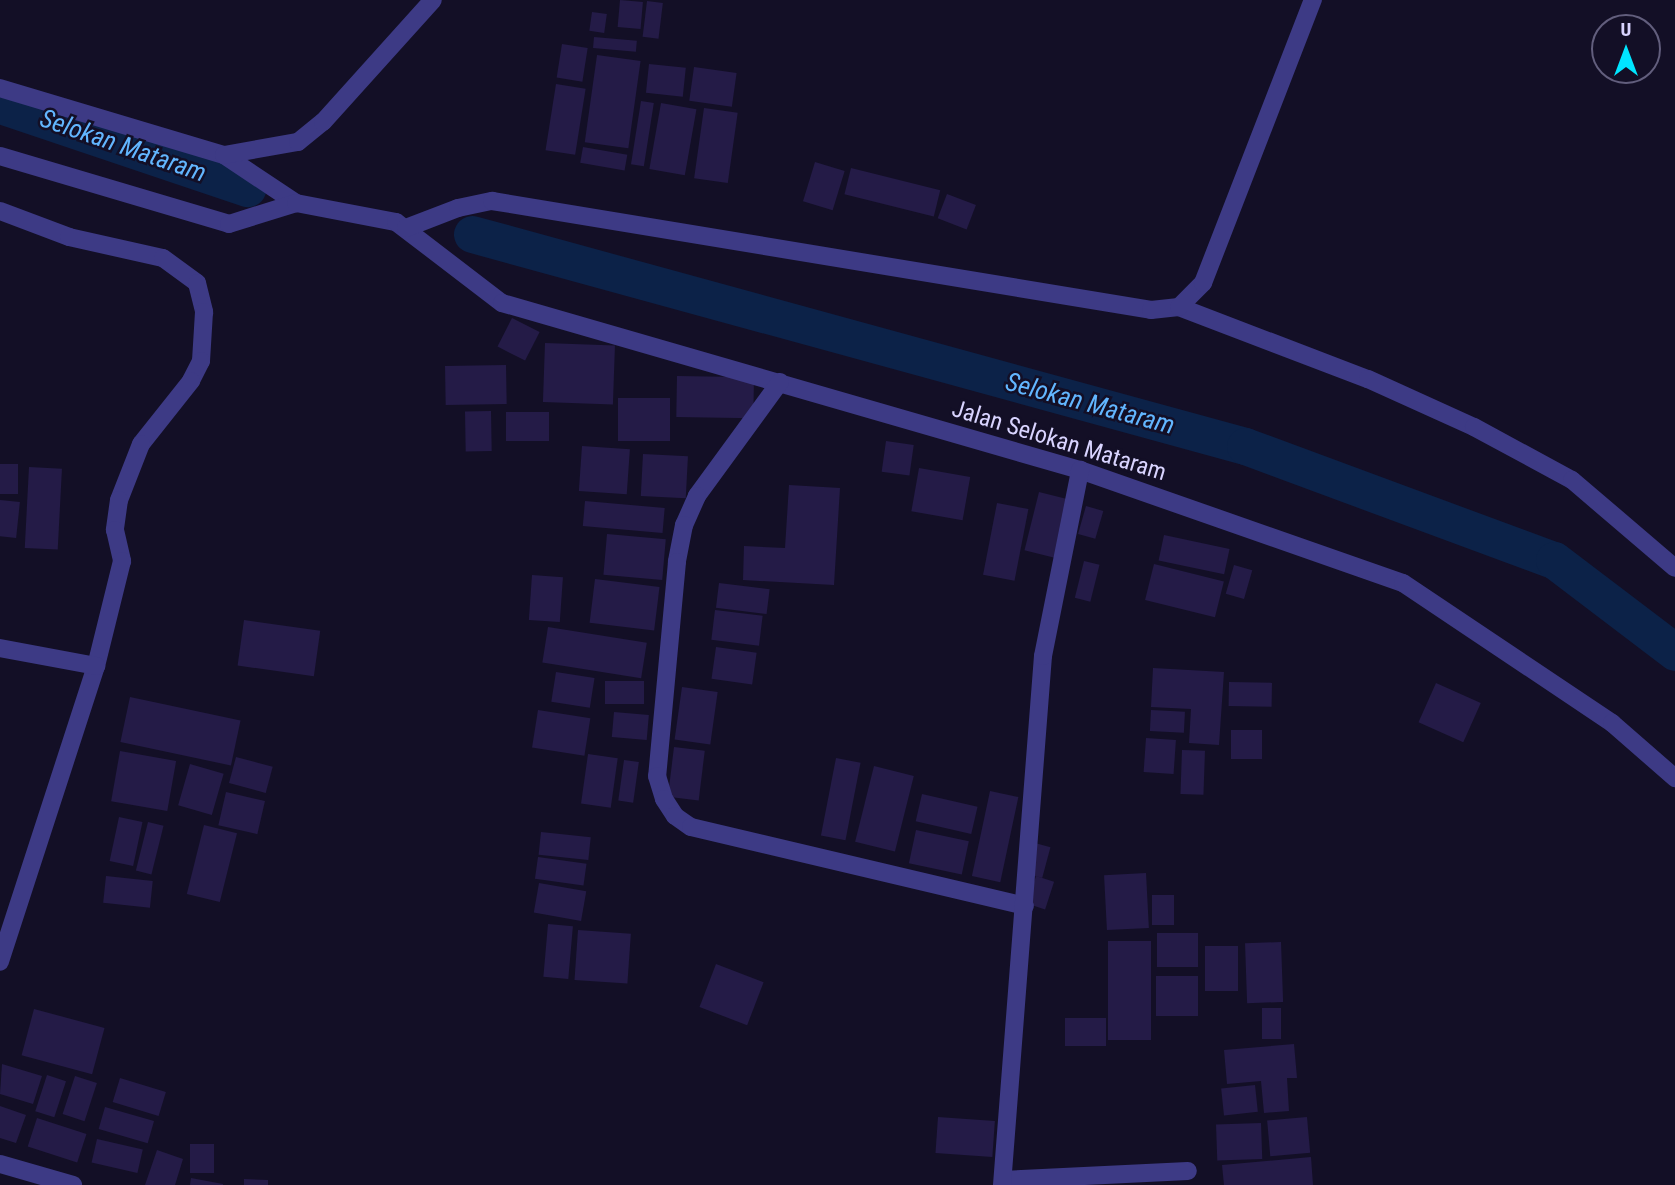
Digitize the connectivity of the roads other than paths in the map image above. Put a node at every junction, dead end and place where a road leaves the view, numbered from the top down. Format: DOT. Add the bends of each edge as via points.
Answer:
graph roads {
  1 [pos="433,0"];
  2 [pos="1313,0"];
  3 [pos="0,88"];
  4 [pos="224,155"];
  5 [pos="0,156"];
  6 [pos="301,204"];
  7 [pos="0,212"];
  8 [pos="401,225"];
  9 [pos="1179,307"];
  10 [pos="780,382"];
  11 [pos="1080,470"];
  12 [pos="1675,568"];
  13 [pos="0,648"];
  14 [pos="96,666"];
  15 [pos="1675,778"];
  16 [pos="1025,906"];
  17 [pos="0,962"];
  18 [pos="0,1164"];
  19 [pos="1188,1171"];
  20 [pos="1002,1183"];
  21 [pos="73,1185"];
  1 -- 4 [label="street" via="323,121 298,142"];
  2 -- 9 [label="street" via="1203,283"];
  3 -- 4 [label="street"];
  4 -- 6 [label="street"];
  5 -- 6 [label="street" via="229,224"];
  6 -- 8 [label="street"];
  7 -- 14 [label="street" via="69,237 163,258 197,283 204,312 201,361 191,381 141,444 119,500 115,530 122,561"];
  8 -- 9 [label="street" via="492,201 1151,310"];
  8 -- 10 [label="street, Jalan Selokan Mataram" via="502,303"];
  9 -- 12 [label="street" via="1368,379 1474,427 1572,480"];
  10 -- 11 [label="street, Jalan Selokan Mataram"];
  10 -- 16 [label="street" via="697,496 684,525 657,776 664,799 691,828"];
  11 -- 15 [label="street, Jalan Selokan Mataram" via="1403,583 1612,723"];
  11 -- 16 [label="street" via="1043,656"];
  13 -- 14 [label="street"];
  14 -- 17 [label="street"];
  16 -- 20 [label="street"];
  18 -- 21 [label="street"];
  19 -- 20 [label="street"];
}
